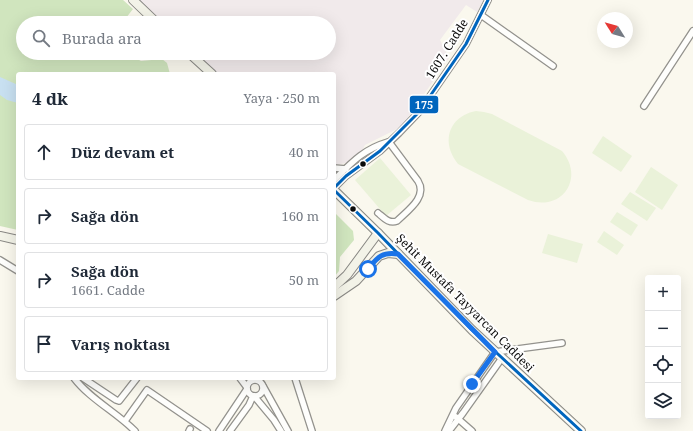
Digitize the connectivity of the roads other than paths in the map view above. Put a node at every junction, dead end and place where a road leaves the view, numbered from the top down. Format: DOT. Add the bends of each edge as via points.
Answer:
graph roads {
  1 [pos="133,0"];
  2 [pos="488,0"];
  3 [pos="480,15"];
  4 [pos="150,16"];
  5 [pos="693,31"];
  6 [pos="197,60"];
  7 [pos="553,66"];
  8 [pos="210,72"];
  9 [pos="644,106"];
  10 [pos="389,142"];
  11 [pos="336,168"];
  12 [pos="346,168"];
  13 [pos="336,178"];
  14 [pos="336,187"];
  15 [pos="336,191"];
  16 [pos="378,213"];
  17 [pos="0,236"];
  18 [pos="381,236"];
  19 [pos="0,240"];
  20 [pos="16,240"];
  21 [pos="16,244"];
  22 [pos="398,254"];
  23 [pos="379,256"];
  24 [pos="0,260"];
  25 [pos="16,270"];
  26 [pos="336,285"];
  27 [pos="336,295"];
  28 [pos="562,343"];
  29 [pos="495,352"];
  30 [pos="502,358"];
  31 [pos="76,380"];
  32 [pos="85,380"];
  33 [pos="135,380"];
  34 [pos="241,380"];
  35 [pos="252,380"];
  36 [pos="258,380"];
  37 [pos="296,380"];
  38 [pos="263,386"];
  39 [pos="246,387"];
  40 [pos="254,396"];
  41 [pos="452,414"];
  42 [pos="458,419"];
  43 [pos="125,421"];
  44 [pos="135,431"];
  45 [pos="207,431"];
  46 [pos="219,431"];
  47 [pos="230,431"];
  48 [pos="281,431"];
  49 [pos="288,431"];
  50 [pos="312,431"];
  51 [pos="445,431"];
  52 [pos="449,431"];
  53 [pos="472,431"];
  54 [pos="581,431"];
  1 -- 4 [label="main road"];
  2 -- 3 [label="street, 1607. Cadde"];
  3 -- 7 [label="street"];
  3 -- 10 [label="street, 1607. Cadde" via="466,44 437,87 407,126"];
  5 -- 9 [label="street"];
  6 -- 8 [label="main road"];
  10 -- 12 [label="street, 1607. Cadde" via="369,149"];
  10 -- 14 [label="street, 1607. Cadde"];
  10 -- 16 [label="street" via="418,181 421,190 416,202 397,221 388,221"];
  11 -- 12 [label="street"];
  12 -- 13 [label="street, 1607. Cadde"];
  15 -- 18 [label="main road, Şehit Mustafa Tayyarcan Caddesi"];
  17 -- 20 [label="main road"];
  18 -- 22 [label="main road, Şehit Mustafa Tayyarcan Caddesi"];
  18 -- 23 [label="main road" via="384,247"];
  18 -- 26 [label="main road"];
  19 -- 21 [label="main road"];
  22 -- 23 [label="main road" via="388,253"];
  22 -- 29 [label="main road, Şehit Mustafa Tayyarcan Caddesi"];
  23 -- 27 [label="main road" via="356,281"];
  24 -- 25 [label="street"];
  28 -- 29 [label="street"];
  29 -- 30 [label="main road, Şehit Mustafa Tayyarcan Caddesi"];
  29 -- 41 [label="street"];
  30 -- 42 [label="street"];
  30 -- 54 [label="main road, Şehit Mustafa Tayyarcan Caddesi"];
  31 -- 43 [label="street" via="82,388"];
  32 -- 33 [label="street" via="119,401"];
  34 -- 39 [label="street"];
  35 -- 39 [label="street"];
  36 -- 38 [label="street"];
  37 -- 50 [label="street"];
  38 -- 40 [label="street" via="261,393"];
  38 -- 49 [label="street"];
  39 -- 40 [label="street"];
  39 -- 46 [label="street"];
  40 -- 47 [label="street"];
  40 -- 48 [label="street"];
  41 -- 42 [label="street"];
  41 -- 51 [label="street"];
  42 -- 52 [label="street"];
  42 -- 53 [label="street"];
  43 -- 44 [label="street"];
  43 -- 45 [label="street" via="147,390"];
}
